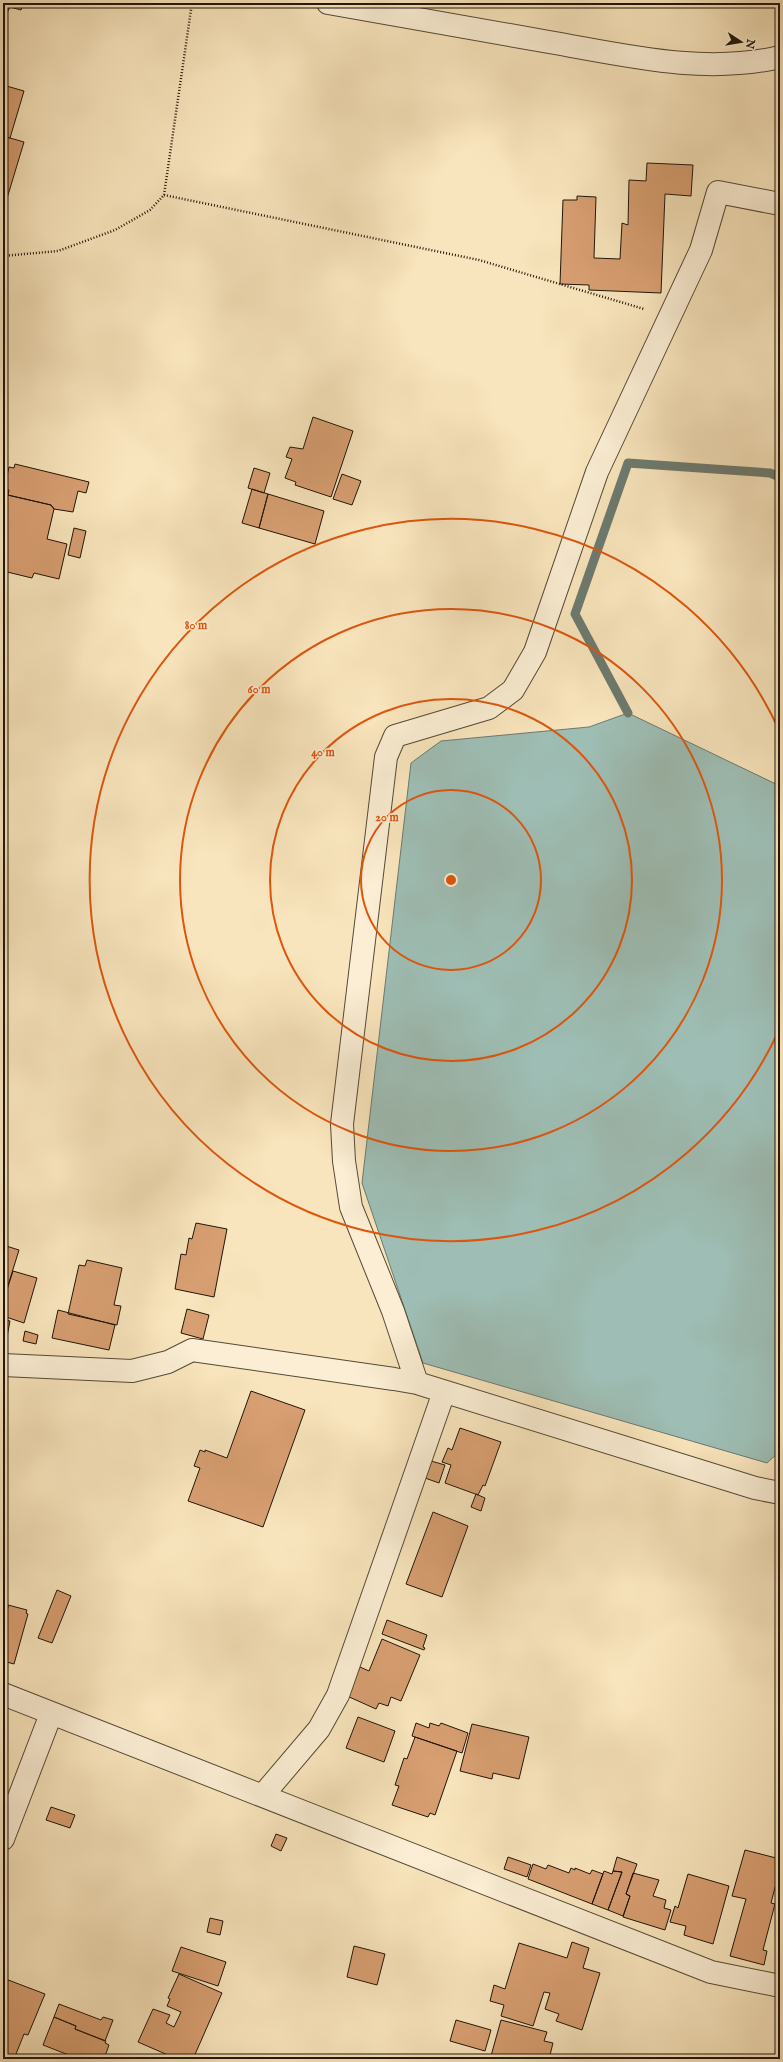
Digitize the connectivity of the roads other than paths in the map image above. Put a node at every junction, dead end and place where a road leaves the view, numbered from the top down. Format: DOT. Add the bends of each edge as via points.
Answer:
graph roads {
  1 [pos="328,3"];
  2 [pos="780,57"];
  3 [pos="780,204"];
  4 [pos="3,1365"];
  5 [pos="417,1383"];
  6 [pos="444,1392"];
  7 [pos="780,1493"];
  8 [pos="3,1694"];
  9 [pos="51,1714"];
  10 [pos="263,1795"];
  11 [pos="3,1839"];
  12 [pos="780,1986"];
  1 -- 2 [label="street" via="646,58 716,65"];
  3 -- 5 [label="street" via="718,192 701,250 597,472 535,652 513,690 488,708 395,736 386,758 342,1124 344,1162 351,1207 393,1311"];
  4 -- 5 [label="street" via="132,1371 168,1362 192,1350"];
  5 -- 6 [label="street"];
  6 -- 7 [label="street" via="755,1488"];
  6 -- 10 [label="street" via="338,1695 319,1729"];
  8 -- 9 [label="street"];
  9 -- 10 [label="street"];
  9 -- 11 [label="street"];
  10 -- 12 [label="street" via="711,1972"];
}
